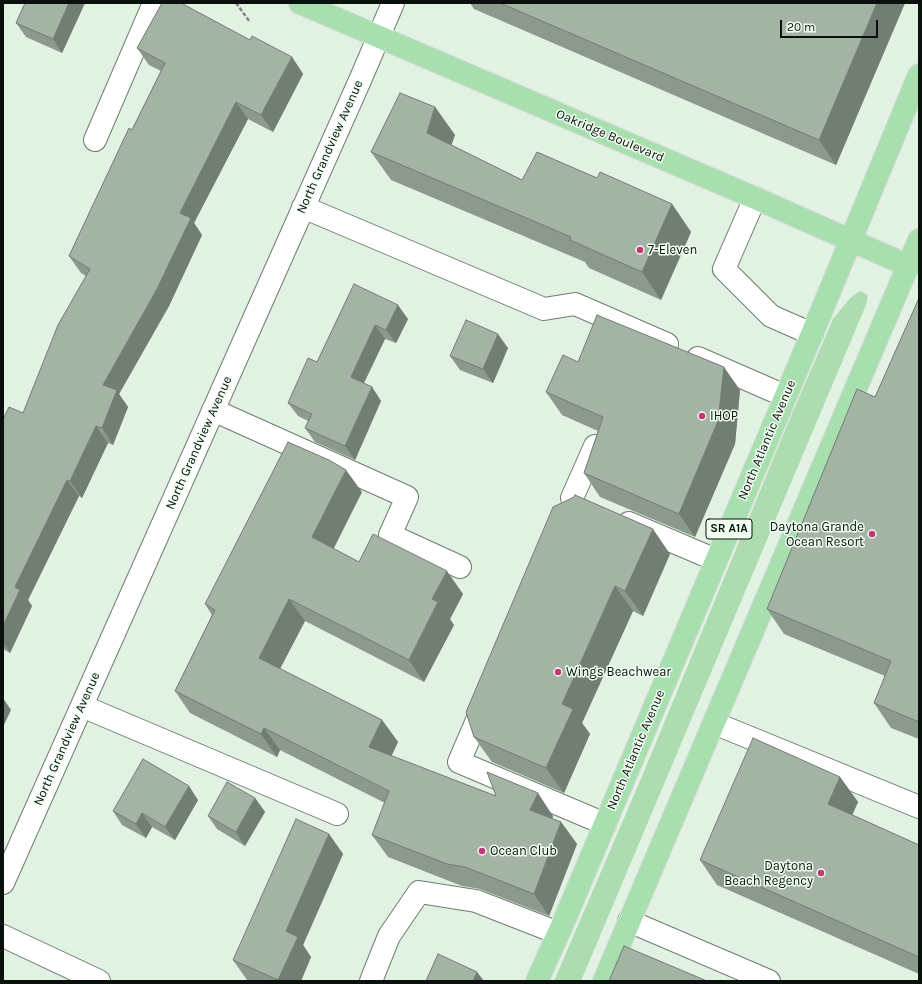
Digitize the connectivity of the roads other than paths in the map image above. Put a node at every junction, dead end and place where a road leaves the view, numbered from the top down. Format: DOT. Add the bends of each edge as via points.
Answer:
graph roads {
  1 [pos="154,3"];
  2 [pos="300,3"];
  3 [pos="393,3"];
  4 [pos="378,37"];
  5 [pos="919,75"];
  6 [pos="95,140"];
  7 [pos="755,198"];
  8 [pos="303,207"];
  9 [pos="919,240"];
  10 [pos="850,241"];
  11 [pos="914,268"];
  12 [pos="812,334"];
  13 [pos="785,396"];
  14 [pos="214,410"];
  15 [pos="595,446"];
  16 [pos="593,507"];
  17 [pos="614,516"];
  18 [pos="716,560"];
  19 [pos="460,567"];
  20 [pos="490,688"];
  21 [pos="82,706"];
  22 [pos="714,722"];
  23 [pos="919,807"];
  24 [pos="337,814"];
  25 [pos="605,824"];
  26 [pos="3,883"];
  27 [pos="629,921"];
  28 [pos="558,933"];
  29 [pos="3,936"];
  30 [pos="99,981"];
  31 [pos="371,981"];
  32 [pos="537,981"];
  33 [pos="604,981"];
  34 [pos="769,981"];
  1 -- 6 [label="street"];
  2 -- 4 [label="main road, Oakridge Boulevard"];
  3 -- 4 [label="street, North Grandview Avenue"];
  4 -- 7 [label="main road, Oakridge Boulevard"];
  4 -- 8 [label="street, North Grandview Avenue"];
  5 -- 10 [label="main road, North Atlantic Avenue / SR A1A"];
  7 -- 10 [label="main road, Oakridge Boulevard"];
  7 -- 12 [label="street" via="724,269 771,316"];
  8 -- 13 [label="street" via="544,309 575,304"];
  8 -- 14 [label="street, North Grandview Avenue"];
  9 -- 11 [label="main road"];
  10 -- 11 [label="main road, Oakridge Boulevard"];
  10 -- 12 [label="main road, North Atlantic Avenue / SR A1A"];
  11 -- 22 [label="main road"];
  12 -- 13 [label="main road, North Atlantic Avenue / SR A1A"];
  13 -- 18 [label="main road, North Atlantic Avenue / SR A1A"];
  14 -- 19 [label="street" via="407,497 390,535"];
  14 -- 21 [label="street, North Grandview Avenue"];
  15 -- 16 [label="street" via="569,506"];
  17 -- 18 [label="street"];
  18 -- 25 [label="main road, North Atlantic Avenue / SR A1A"];
  20 -- 25 [label="street" via="459,762"];
  21 -- 24 [label="street"];
  21 -- 26 [label="street, North Grandview Avenue"];
  22 -- 23 [label="street"];
  22 -- 27 [label="main road"];
  25 -- 28 [label="main road, North Atlantic Avenue / SR A1A"];
  27 -- 33 [label="main road"];
  27 -- 34 [label="street"];
  28 -- 31 [label="street" via="476,902 419,892 389,936"];
  28 -- 32 [label="main road, North Atlantic Avenue / SR A1A"];
  29 -- 30 [label="street"];
}
